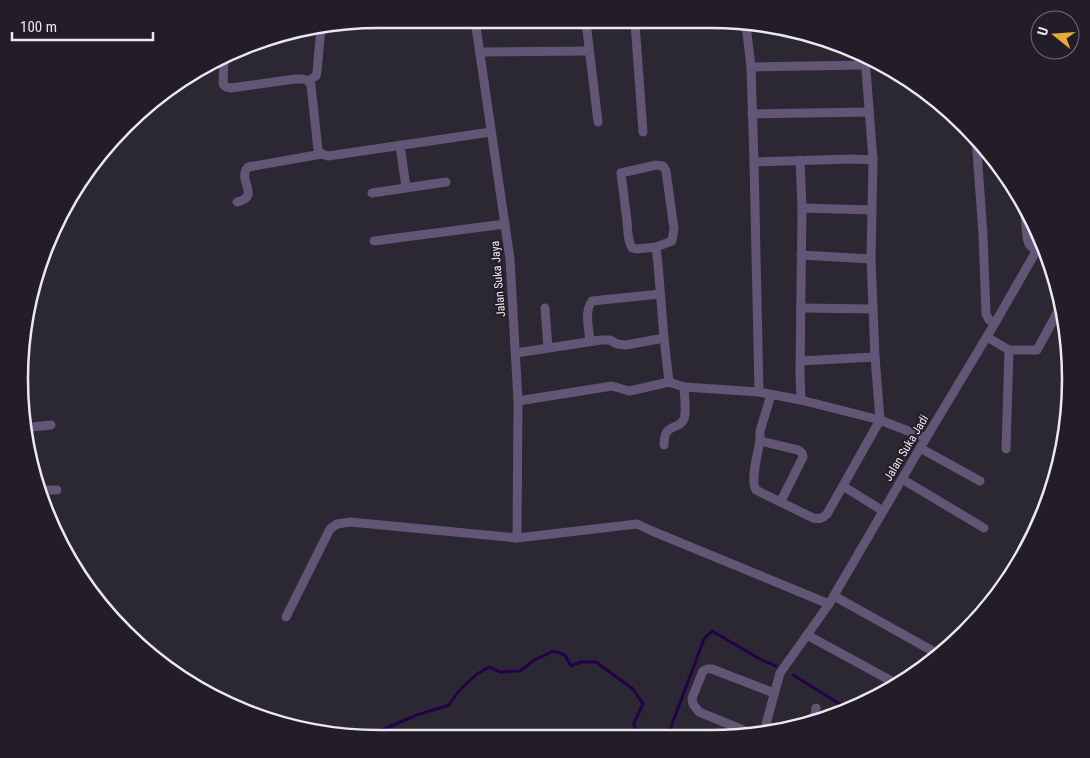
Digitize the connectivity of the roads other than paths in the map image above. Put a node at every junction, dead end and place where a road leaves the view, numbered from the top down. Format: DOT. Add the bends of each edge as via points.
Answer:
graph roads {
  1 [pos="476,28"];
  2 [pos="586,28"];
  3 [pos="635,28"];
  4 [pos="747,30"];
  5 [pos="320,33"];
  6 [pos="588,51"];
  7 [pos="480,52"];
  8 [pos="860,61"];
  9 [pos="224,64"];
  10 [pos="865,64"];
  11 [pos="751,67"];
  12 [pos="308,81"];
  13 [pos="870,112"];
  14 [pos="752,114"];
  15 [pos="598,122"];
  16 [pos="492,132"];
  17 [pos="643,132"];
  18 [pos="400,145"];
  19 [pos="977,149"];
  20 [pos="322,154"];
  21 [pos="800,160"];
  22 [pos="873,160"];
  23 [pos="754,162"];
  24 [pos="446,182"];
  25 [pos="406,187"];
  26 [pos="372,193"];
  27 [pos="237,202"];
  28 [pos="802,208"];
  29 [pos="871,210"];
  30 [pos="505,224"];
  31 [pos="1026,224"];
  32 [pos="374,241"];
  33 [pos="656,248"];
  34 [pos="1038,248"];
  35 [pos="1036,251"];
  36 [pos="802,255"];
  37 [pos="871,259"];
  38 [pos="660,294"];
  39 [pos="545,308"];
  40 [pos="801,308"];
  41 [pos="873,309"];
  42 [pos="1057,314"];
  43 [pos="995,324"];
  44 [pos="987,337"];
  45 [pos="664,338"];
  46 [pos="590,341"];
  47 [pos="548,348"];
  48 [pos="1009,350"];
  49 [pos="516,353"];
  50 [pos="875,357"];
  51 [pos="800,361"];
  52 [pos="669,382"];
  53 [pos="684,387"];
  54 [pos="759,392"];
  55 [pos="771,394"];
  56 [pos="801,400"];
  57 [pos="518,401"];
  58 [pos="880,420"];
  59 [pos="51,425"];
  60 [pos="31,427"];
  61 [pos="926,438"];
  62 [pos="760,441"];
  63 [pos="664,445"];
  64 [pos="920,448"];
  65 [pos="1006,449"];
  66 [pos="902,479"];
  67 [pos="980,481"];
  68 [pos="843,486"];
  69 [pos="45,490"];
  70 [pos="57,490"];
  71 [pos="780,501"];
  72 [pos="883,511"];
  73 [pos="984,528"];
  74 [pos="517,538"];
  75 [pos="834,596"];
  76 [pos="829,604"];
  77 [pos="286,617"];
  78 [pos="807,634"];
  79 [pos="933,651"];
  80 [pos="891,681"];
  81 [pos="774,692"];
  82 [pos="765,726"];
  83 [pos="741,729"];
  1 -- 7 [label="street, Jalan Suka Jaya"];
  2 -- 6 [label="street"];
  3 -- 17 [label="street"];
  4 -- 11 [label="street"];
  5 -- 12 [label="street" via="316,76"];
  6 -- 7 [label="street"];
  6 -- 15 [label="street"];
  7 -- 16 [label="street, Jalan Suka Jaya"];
  8 -- 11 [label="street"];
  9 -- 12 [label="street" via="223,84 226,87 295,79"];
  10 -- 13 [label="street"];
  11 -- 14 [label="street"];
  12 -- 20 [label="street" via="318,150"];
  13 -- 14 [label="street"];
  13 -- 22 [label="street"];
  14 -- 23 [label="street"];
  16 -- 18 [label="street"];
  16 -- 30 [label="street, Jalan Suka Jaya"];
  18 -- 20 [label="street" via="328,156"];
  18 -- 25 [label="street"];
  19 -- 43 [label="street" via="986,314"];
  20 -- 27 [label="street" via="248,167 245,170 248,198"];
  21 -- 22 [label="street"];
  21 -- 23 [label="street"];
  21 -- 28 [label="street"];
  22 -- 29 [label="street"];
  23 -- 54 [label="street"];
  24 -- 25 [label="street"];
  25 -- 26 [label="street"];
  28 -- 29 [label="street"];
  28 -- 36 [label="street"];
  29 -- 37 [label="street"];
  30 -- 32 [label="street"];
  30 -- 49 [label="street, Jalan Suka Jaya"];
  31 -- 35 [label="street" via="1029,244"];
  33 -- 33 [label="street" via="636,249 629,243 621,173 656,165 663,166 666,171 674,229 672,241"];
  33 -- 38 [label="street"];
  34 -- 35 [label="street, Jalan Suka Jadi"];
  35 -- 43 [label="street, Jalan Suka Jadi"];
  36 -- 37 [label="street"];
  36 -- 40 [label="street"];
  37 -- 41 [label="street"];
  38 -- 45 [label="street"];
  38 -- 46 [label="street" via="592,301 588,305"];
  39 -- 47 [label="street"];
  40 -- 41 [label="street"];
  40 -- 51 [label="street"];
  41 -- 50 [label="street"];
  42 -- 48 [label="street" via="1037,350"];
  43 -- 44 [label="street, Jalan Suka Jadi"];
  44 -- 48 [label="street"];
  44 -- 61 [label="street, Jalan Suka Jadi"];
  45 -- 46 [label="street" via="626,345 610,340"];
  45 -- 52 [label="street"];
  46 -- 47 [label="street"];
  47 -- 49 [label="street"];
  48 -- 65 [label="street"];
  49 -- 57 [label="street, Jalan Suka Jaya"];
  50 -- 51 [label="street"];
  50 -- 58 [label="street"];
  51 -- 56 [label="street"];
  52 -- 53 [label="street"];
  52 -- 57 [label="street" via="629,391 612,386"];
  53 -- 54 [label="street"];
  53 -- 63 [label="street" via="684,419 670,428"];
  54 -- 55 [label="street"];
  55 -- 56 [label="street"];
  55 -- 62 [label="street" via="760,430"];
  56 -- 58 [label="street"];
  57 -- 74 [label="street, Jalan Suka Jaya"];
  58 -- 61 [label="street"];
  58 -- 68 [label="street"];
  59 -- 60 [label="street"];
  61 -- 64 [label="street, Jalan Suka Jadi"];
  62 -- 71 [label="street" via="754,487"];
  62 -- 71 [label="street" via="802,453 802,461"];
  64 -- 66 [label="street, Jalan Suka Jadi"];
  64 -- 67 [label="street"];
  66 -- 72 [label="street, Jalan Suka Jadi"];
  66 -- 73 [label="street"];
  68 -- 71 [label="street" via="826,514 819,519"];
  68 -- 72 [label="street"];
  69 -- 70 [label="street"];
  72 -- 75 [label="street, Jalan Suka Jadi"];
  74 -- 76 [label="street" via="637,524"];
  74 -- 77 [label="street" via="350,522 337,524 330,529"];
  75 -- 76 [label="street, Jalan Suka Jadi"];
  75 -- 79 [label="street"];
  76 -- 78 [label="street, Jalan Suka Jadi"];
  78 -- 80 [label="street"];
  78 -- 81 [label="street, Jalan Suka Jadi" via="780,673"];
  81 -- 82 [label="street, Jalan Suka Jadi"];
  81 -- 83 [label="street" via="712,669 703,671 692,698 693,704 699,712"];
}
